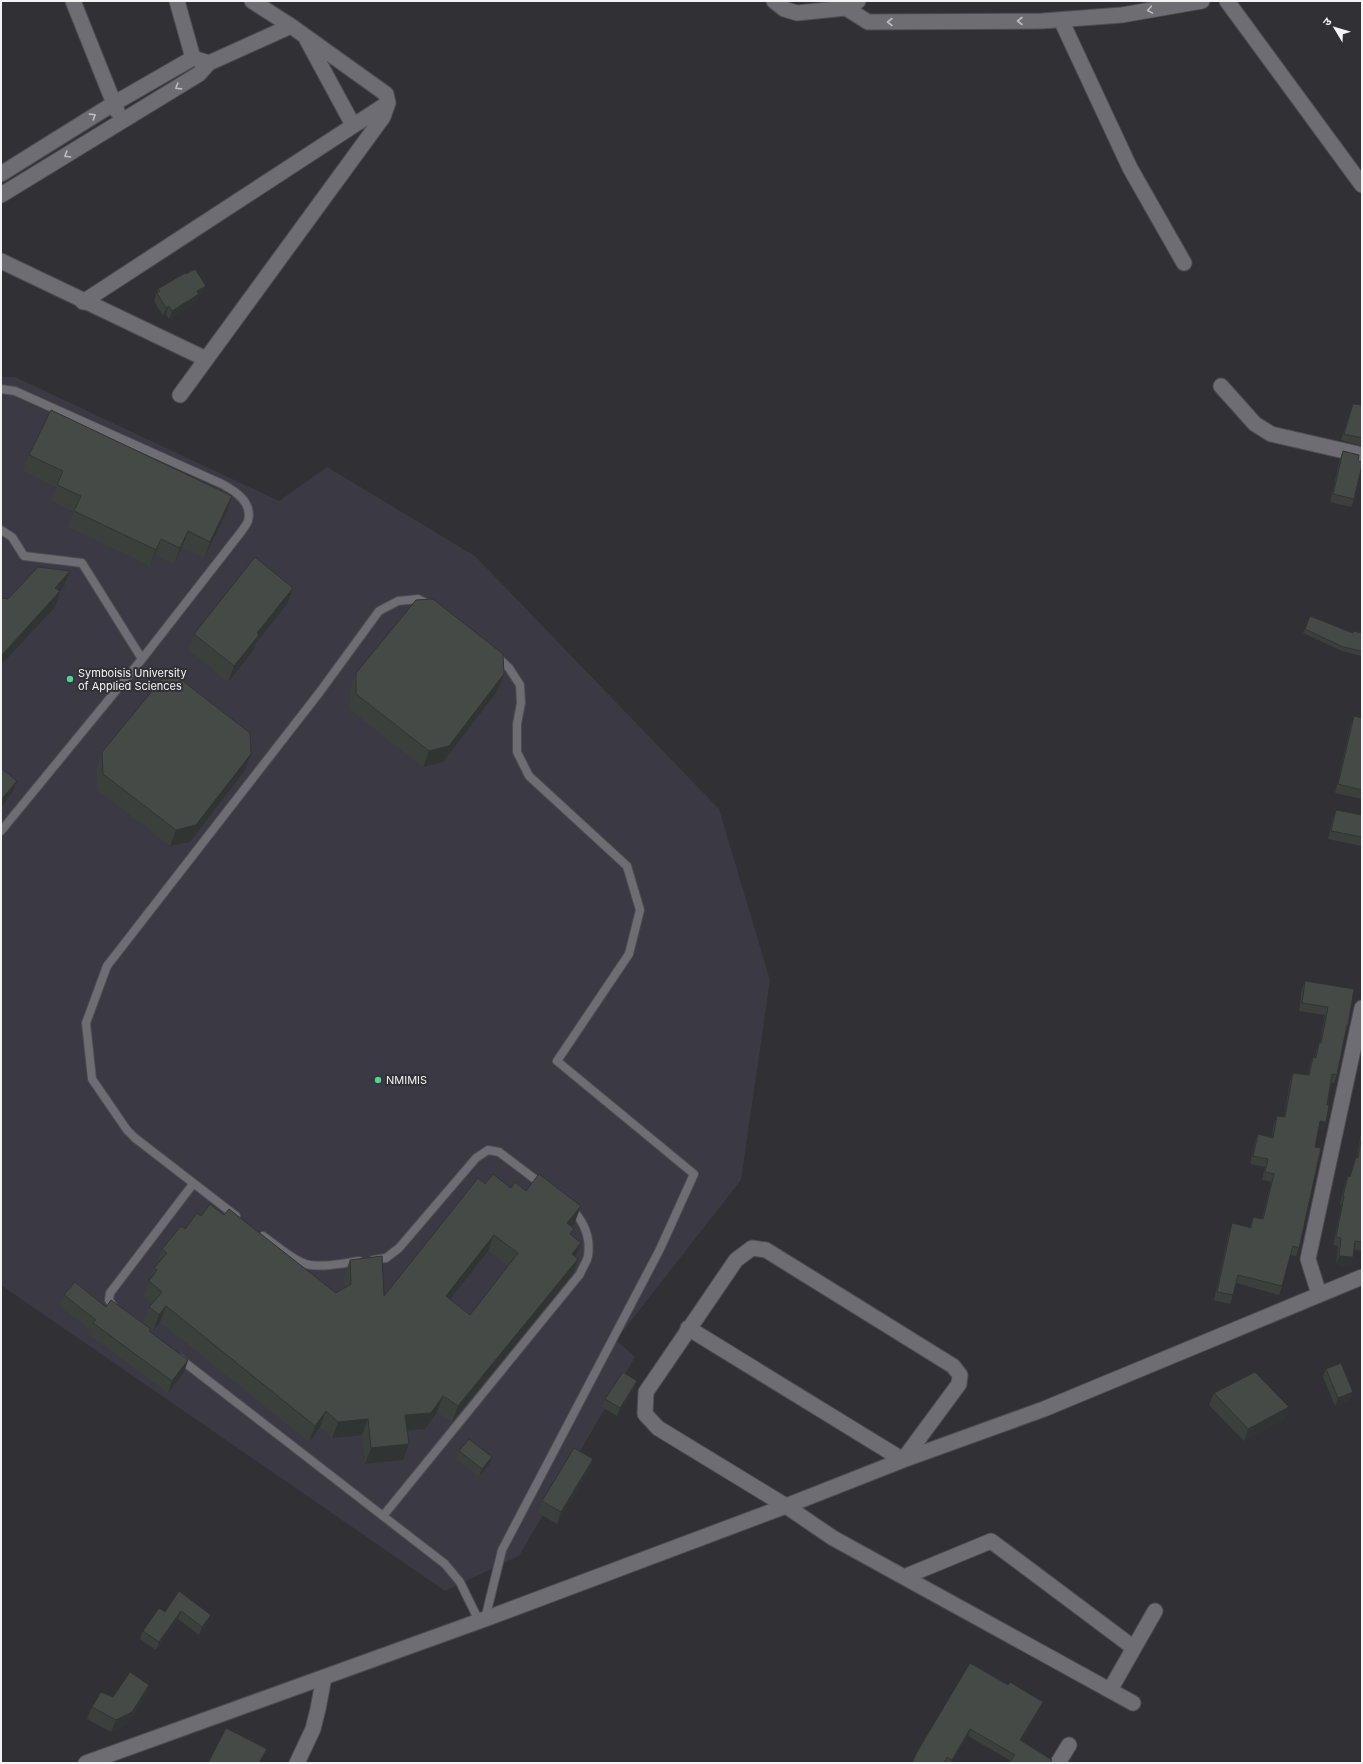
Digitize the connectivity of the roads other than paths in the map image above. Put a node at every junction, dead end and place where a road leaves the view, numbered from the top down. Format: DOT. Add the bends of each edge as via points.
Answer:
graph roads {
  1 [pos="73,1"];
  2 [pos="177,1"];
  3 [pos="252,1"];
  4 [pos="774,1"];
  5 [pos="1202,1"];
  6 [pos="1226,1"];
  7 [pos="852,5"];
  8 [pos="1061,20"];
  9 [pos="291,26"];
  10 [pos="304,35"];
  11 [pos="194,58"];
  12 [pos="209,63"];
  13 [pos="388,103"];
  14 [pos="113,104"];
  15 [pos="123,122"];
  16 [pos="353,125"];
  17 [pos="2,170"];
  18 [pos="1362,185"];
  19 [pos="6,192"];
  20 [pos="1,262"];
  21 [pos="1184,263"];
  22 [pos="83,302"];
  23 [pos="206,360"];
  24 [pos="1221,386"];
  25 [pos="1,389"];
  26 [pos="180,395"];
  27 [pos="1362,455"];
  28 [pos="1,530"];
  29 [pos="440,609"];
  30 [pos="492,653"];
  31 [pos="142,659"];
  32 [pos="1,831"];
  33 [pos="1362,1008"];
  34 [pos="193,1184"];
  35 [pos="550,1190"];
  36 [pos="563,1200"];
  37 [pos="242,1220"];
  38 [pos="254,1229"];
  39 [pos="1362,1277"];
  40 [pos="1319,1294"];
  41 [pos="126,1317"];
  42 [pos="688,1328"];
  43 [pos="170,1351"];
  44 [pos="903,1460"];
  45 [pos="786,1506"];
  46 [pos="383,1516"];
  47 [pos="904,1577"];
  48 [pos="1155,1611"];
  49 [pos="482,1620"];
  50 [pos="1134,1648"];
  51 [pos="324,1677"];
  52 [pos="1110,1690"];
  53 [pos="1133,1703"];
  54 [pos="1069,1744"];
  55 [pos="86,1763"];
  56 [pos="297,1763"];
  57 [pos="1058,1763"];
  1 -- 14 [label="street"];
  2 -- 11 [label="street"];
  3 -- 9 [label="street"];
  4 -- 7 [label="street" via="784,9 797,13"];
  5 -- 8 [label="street, one-way" via="1122,15"];
  6 -- 18 [label="street"];
  8 -- 7 [label="street, one-way" via="868,22"];
  8 -- 21 [label="street" via="1130,168"];
  9 -- 10 [label="street"];
  9 -- 12 [label="street"];
  10 -- 13 [label="street" via="386,94"];
  10 -- 16 [label="street"];
  11 -- 12 [label="street"];
  11 -- 14 [label="street"];
  12 -- 15 [label="street, one-way" via="199,74"];
  13 -- 16 [label="street"];
  13 -- 23 [label="street" via="383,117"];
  14 -- 15 [label="street"];
  17 -- 14 [label="street, one-way"];
  15 -- 19 [label="street, one-way"];
  16 -- 22 [label="street"];
  17 -- 19 [label="street"];
  20 -- 22 [label="street"];
  22 -- 23 [label="street"];
  23 -- 26 [label="street"];
  24 -- 27 [label="street" via="1255,424 1271,434"];
  25 -- 31 [label="lane" via="15,391 222,484 238,493 248,506 248,520 241,532"];
  28 -- 31 [label="lane" via="12,537 24,556 82,563"];
  29 -- 34 [label="lane" via="418,599 398,601 379,611 319,693 107,966 86,1023 92,1079 135,1138"];
  30 -- 49 [label="lane" via="509,668 520,685 517,752 529,776 627,866 640,910 629,954 556,1061 694,1174 660,1249 502,1550"];
  31 -- 32 [label="lane"];
  33 -- 40 [label="street" via="1308,1259"];
  34 -- 37 [label="lane"];
  34 -- 41 [label="lane" via="110,1293 108,1300"];
  35 -- 38 [label="lane" via="499,1152 488,1150 476,1158 399,1248 386,1258 316,1265 304,1263"];
  36 -- 46 [label="lane" via="584,1224 589,1240 588,1258 580,1274"];
  39 -- 40 [label="street"];
  40 -- 44 [label="street" via="1044,1409"];
  42 -- 44 [label="street"];
  42 -- 44 [label="street" via="736,1260 752,1248 766,1250 953,1366 960,1375 958,1384"];
  42 -- 45 [label="street" via="646,1392 645,1414 658,1428"];
  43 -- 46 [label="lane"];
  44 -- 45 [label="street"];
  45 -- 47 [label="street" via="832,1538"];
  45 -- 49 [label="street"];
  46 -- 49 [label="lane" via="455,1574"];
  47 -- 50 [label="street" via="991,1540"];
  47 -- 52 [label="street"];
  48 -- 50 [label="street"];
  49 -- 51 [label="street"];
  50 -- 52 [label="street"];
  51 -- 55 [label="street"];
  51 -- 56 [label="street" via="313,1729"];
  52 -- 53 [label="street"];
  54 -- 57 [label="street"];
}
